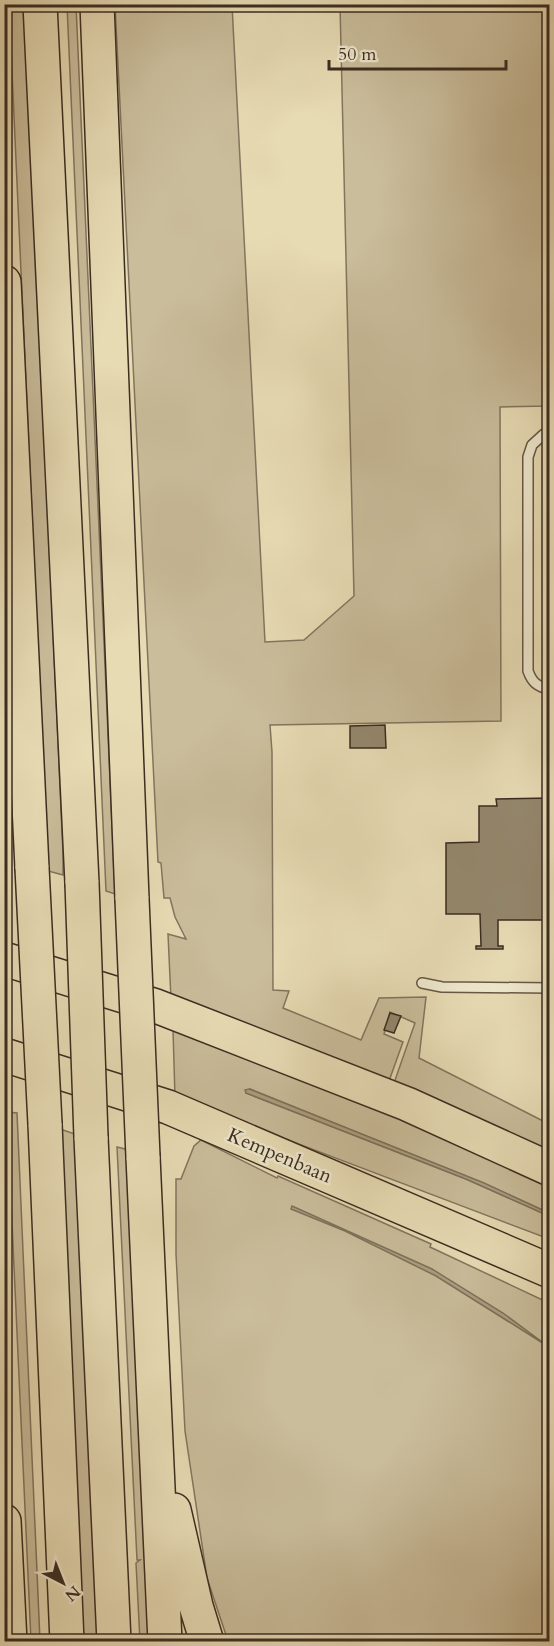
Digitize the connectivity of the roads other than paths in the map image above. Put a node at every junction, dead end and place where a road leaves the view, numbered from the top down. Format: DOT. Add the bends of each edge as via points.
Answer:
graph roads {
  1 [pos="40,4"];
  2 [pos="97,4"];
  3 [pos="4,282"];
  4 [pos="549,434"];
  5 [pos="549,689"];
  6 [pos="4,959"];
  7 [pos="422,983"];
  8 [pos="549,988"];
  9 [pos="4,1055"];
  10 [pos="549,1169"];
  11 [pos="549,1271"];
  12 [pos="156,1430"];
  13 [pos="4,1521"];
  14 [pos="10,1641"];
  15 [pos="67,1641"];
  16 [pos="114,1641"];
  17 [pos="165,1641"];
  18 [pos="207,1641"];
  1 -- 16 [label="highway, bridge"];
  2 -- 12 [label="highway, bridge"];
  3 -- 15 [label="highway, bridge"];
  4 -- 5 [label="lane" via="532,445 528,457 528,671 531,680"];
  6 -- 10 [label="highway" via="167,1010 407,1104"];
  7 -- 8 [label="lane" via="442,987"];
  9 -- 11 [label="highway, Kempenbaan" via="168,1107"];
  12 -- 17 [label="highway"];
  12 -- 18 [label="highway"];
  13 -- 14 [label="highway"];
}
